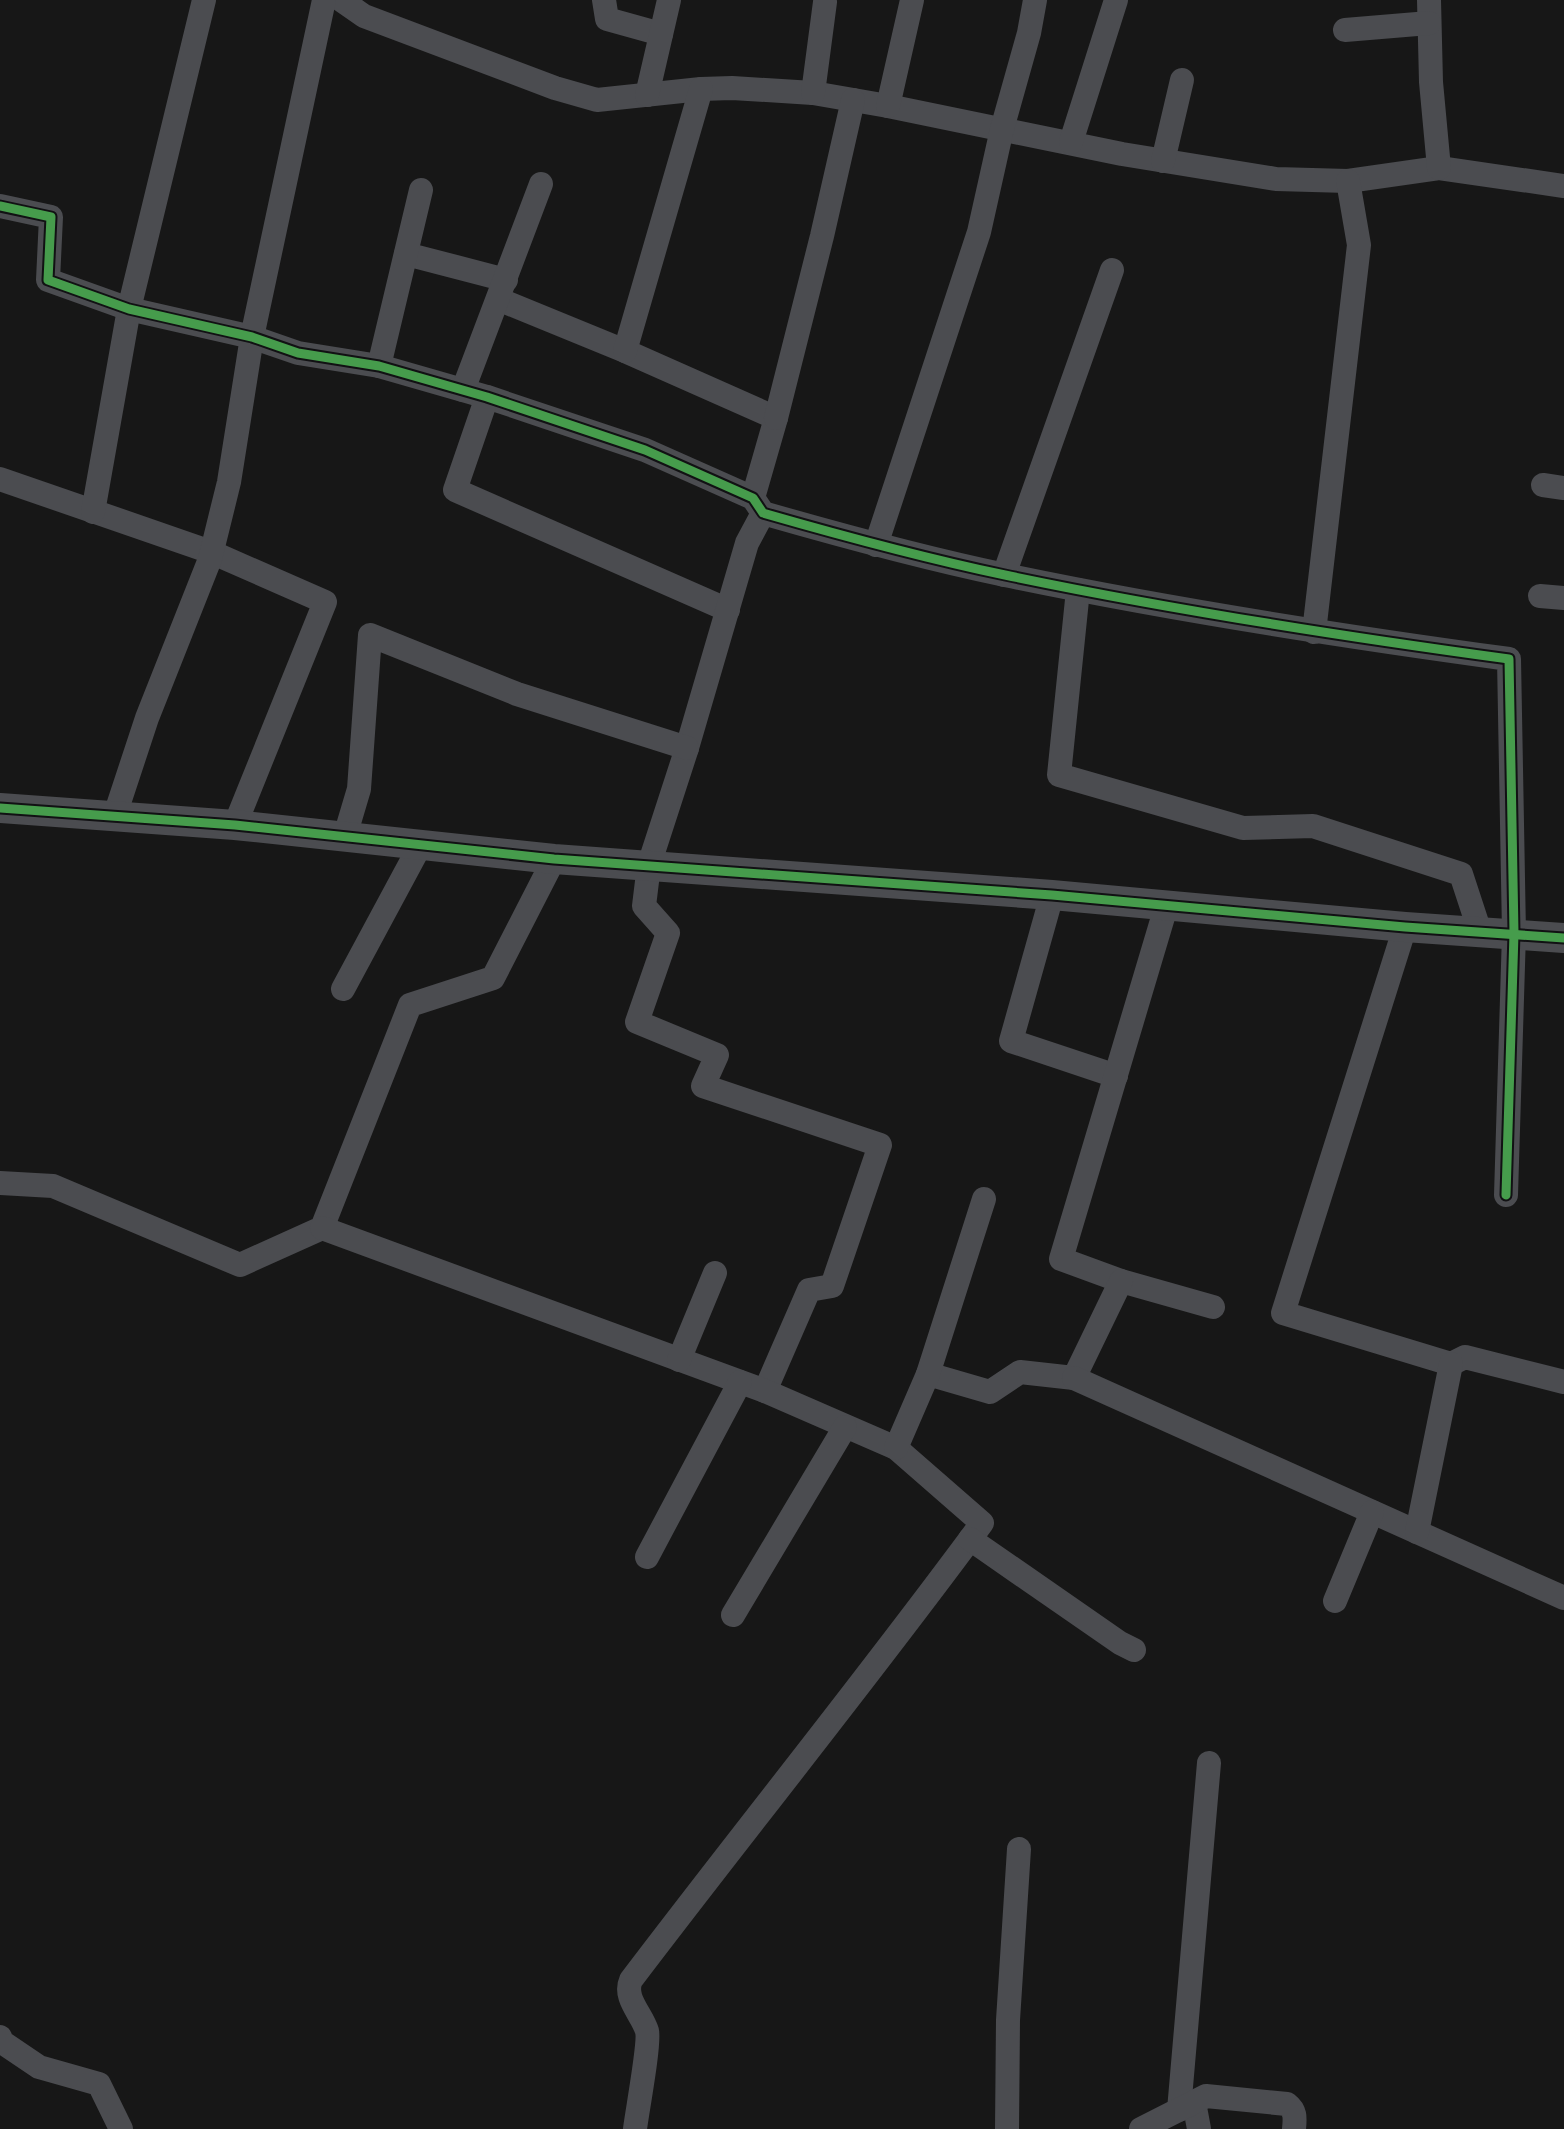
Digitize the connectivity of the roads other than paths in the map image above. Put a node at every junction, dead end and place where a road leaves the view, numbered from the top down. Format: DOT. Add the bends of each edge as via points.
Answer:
graph roads {
  1 [pos="204,0"];
  2 [pos="324,0"];
  3 [pos="341,0"];
  4 [pos="604,0"];
  5 [pos="669,0"];
  6 [pos="912,0"];
  7 [pos="1035,0"];
  8 [pos="1116,0"];
  9 [pos="825,2"];
  10 [pos="376,10"];
  11 [pos="1429,11"];
  12 [pos="1345,30"];
  13 [pos="661,34"];
  14 [pos="1182,80"];
  15 [pos="701,89"];
  16 [pos="813,93"];
  17 [pos="647,95"];
  18 [pos="853,100"];
  19 [pos="888,106"];
  20 [pos="1002,129"];
  21 [pos="1071,142"];
  22 [pos="1163,161"];
  23 [pos="1439,168"];
  24 [pos="1348,181"];
  25 [pos="541,184"];
  26 [pos="1564,186"];
  27 [pos="421,190"];
  28 [pos="0,206"];
  29 [pos="406,254"];
  30 [pos="1112,270"];
  31 [pos="502,289"];
  32 [pos="130,309"];
  33 [pos="252,337"];
  34 [pos="625,351"];
  35 [pos="379,366"];
  36 [pos="463,390"];
  37 [pos="487,397"];
  38 [pos="776,418"];
  39 [pos="0,479"];
  40 [pos="758,505"];
  41 [pos="93,512"];
  42 [pos="876,545"];
  43 [pos="211,552"];
  44 [pos="1004,575"];
  45 [pos="1078,590"];
  46 [pos="729,610"];
  47 [pos="1314,632"];
  48 [pos="687,748"];
  49 [pos="0,807"];
  50 [pos="115,815"];
  51 [pos="235,825"];
  52 [pos="345,836"];
  53 [pos="421,844"];
  54 [pos="554,859"];
  55 [pos="649,865"];
  56 [pos="1052,895"];
  57 [pos="1166,907"];
  58 [pos="1405,928"];
  59 [pos="1480,932"];
  60 [pos="1514,933"];
  61 [pos="1564,938"];
  62 [pos="343,989"];
  63 [pos="1116,1076"];
  64 [pos="0,1183"];
  65 [pos="1506,1195"];
  66 [pos="984,1199"];
  67 [pos="322,1228"];
  68 [pos="715,1273"];
  69 [pos="1121,1280"];
  70 [pos="1213,1307"];
  71 [pos="679,1360"];
  72 [pos="1451,1364"];
  73 [pos="928,1374"];
  74 [pos="1074,1378"];
  75 [pos="740,1382"];
  76 [pos="1564,1382"];
  77 [pos="765,1391"];
  78 [pos="845,1427"];
  79 [pos="896,1448"];
  80 [pos="1372,1512"];
  81 [pos="1417,1532"];
  82 [pos="970,1539"];
  83 [pos="647,1556"];
  84 [pos="1564,1598"];
  85 [pos="1335,1601"];
  86 [pos="733,1615"];
  87 [pos="1134,1650"];
  88 [pos="1209,1763"];
  89 [pos="1018,1849"];
  90 [pos="0,2037"];
  91 [pos="1187,2106"];
  92 [pos="121,2129"];
  93 [pos="635,2129"];
  94 [pos="1007,2129"];
  95 [pos="1141,2129"];
  96 [pos="1199,2129"];
  97 [pos="1294,2129"];
  1 -- 32 [label="street"];
  2 -- 33 [label="street"];
  3 -- 10 [label="street" via="364,16"];
  4 -- 13 [label="street" via="607,19"];
  5 -- 13 [label="street"];
  6 -- 19 [label="street"];
  7 -- 20 [label="street"];
  8 -- 21 [label="street"];
  9 -- 16 [label="street"];
  10 -- 17 [label="street" via="555,88 597,100"];
  11 -- 12 [label="street"];
  11 -- 23 [label="street"];
  13 -- 17 [label="street"];
  14 -- 22 [label="street"];
  15 -- 16 [label="street"];
  15 -- 17 [label="street"];
  15 -- 34 [label="street"];
  16 -- 18 [label="street"];
  18 -- 19 [label="street"];
  18 -- 38 [label="street"];
  19 -- 20 [label="street"];
  20 -- 21 [label="street"];
  20 -- 42 [label="street" via="979,232"];
  21 -- 22 [label="street"];
  22 -- 24 [label="street" via="1276,179"];
  23 -- 24 [label="street"];
  23 -- 26 [label="street"];
  24 -- 47 [label="street" via="1359,245"];
  25 -- 31 [label="street"];
  27 -- 29 [label="street"];
  28 -- 32 [label="street" via="51,217 48,280"];
  29 -- 31 [label="street"];
  29 -- 35 [label="street"];
  30 -- 44 [label="street"];
  31 -- 34 [label="street"];
  31 -- 36 [label="street"];
  32 -- 33 [label="street"];
  32 -- 41 [label="street"];
  33 -- 35 [label="street" via="298,353"];
  33 -- 43 [label="street" via="229,482"];
  34 -- 38 [label="street"];
  35 -- 36 [label="street"];
  36 -- 37 [label="street"];
  37 -- 40 [label="street" via="645,450"];
  37 -- 46 [label="street" via="455,490"];
  38 -- 40 [label="street"];
  39 -- 41 [label="street"];
  40 -- 42 [label="street"];
  40 -- 46 [label="street"];
  41 -- 43 [label="street"];
  42 -- 44 [label="street"];
  43 -- 50 [label="street"];
  43 -- 51 [label="street" via="325,602"];
  44 -- 45 [label="street"];
  45 -- 47 [label="street"];
  45 -- 59 [label="street" via="1059,775 1243,828 1313,826 1461,874"];
  46 -- 48 [label="street"];
  47 -- 60 [label="street" via="1509,659"];
  48 -- 52 [label="street" via="517,694 370,635 359,789"];
  48 -- 55 [label="street"];
  49 -- 50 [label="street"];
  50 -- 51 [label="street"];
  51 -- 52 [label="street"];
  52 -- 53 [label="street"];
  53 -- 54 [label="street"];
  53 -- 62 [label="street"];
  54 -- 55 [label="street"];
  54 -- 67 [label="street" via="493,978 410,1005"];
  55 -- 56 [label="street"];
  55 -- 77 [label="street" via="644,906 668,933 637,1022 717,1055 703,1086 880,1144 832,1286 809,1290"];
  56 -- 57 [label="street"];
  56 -- 63 [label="street" via="1011,1041"];
  57 -- 58 [label="street"];
  57 -- 63 [label="street"];
  58 -- 59 [label="street"];
  58 -- 72 [label="street" via="1283,1312"];
  59 -- 60 [label="street"];
  60 -- 61 [label="street"];
  60 -- 65 [label="street"];
  63 -- 69 [label="street" via="1061,1259"];
  64 -- 67 [label="street" via="53,1186 240,1265"];
  66 -- 73 [label="street"];
  67 -- 71 [label="street"];
  68 -- 71 [label="street"];
  69 -- 70 [label="street"];
  69 -- 74 [label="street"];
  71 -- 75 [label="street"];
  72 -- 76 [label="street" via="1465,1357"];
  72 -- 81 [label="street"];
  73 -- 74 [label="street" via="990,1392 1020,1372"];
  73 -- 79 [label="street"];
  74 -- 80 [label="street"];
  75 -- 77 [label="street"];
  75 -- 83 [label="street"];
  77 -- 78 [label="street"];
  78 -- 79 [label="street"];
  78 -- 86 [label="street"];
  79 -- 82 [label="street" via="982,1523"];
  80 -- 81 [label="street"];
  80 -- 85 [label="street"];
  81 -- 84 [label="street"];
  82 -- 87 [label="street"];
  82 -- 93 [label="street" via="631,1980 629,1994 648,2033"];
  88 -- 91 [label="street"];
  89 -- 94 [label="street"];
  90 -- 92 [label="street" via="39,2067 99,2084"];
  91 -- 95 [label="street"];
  91 -- 96 [label="street"];
  91 -- 97 [label="street" via="1206,2096 1287,2104 1293,2109"];
}
